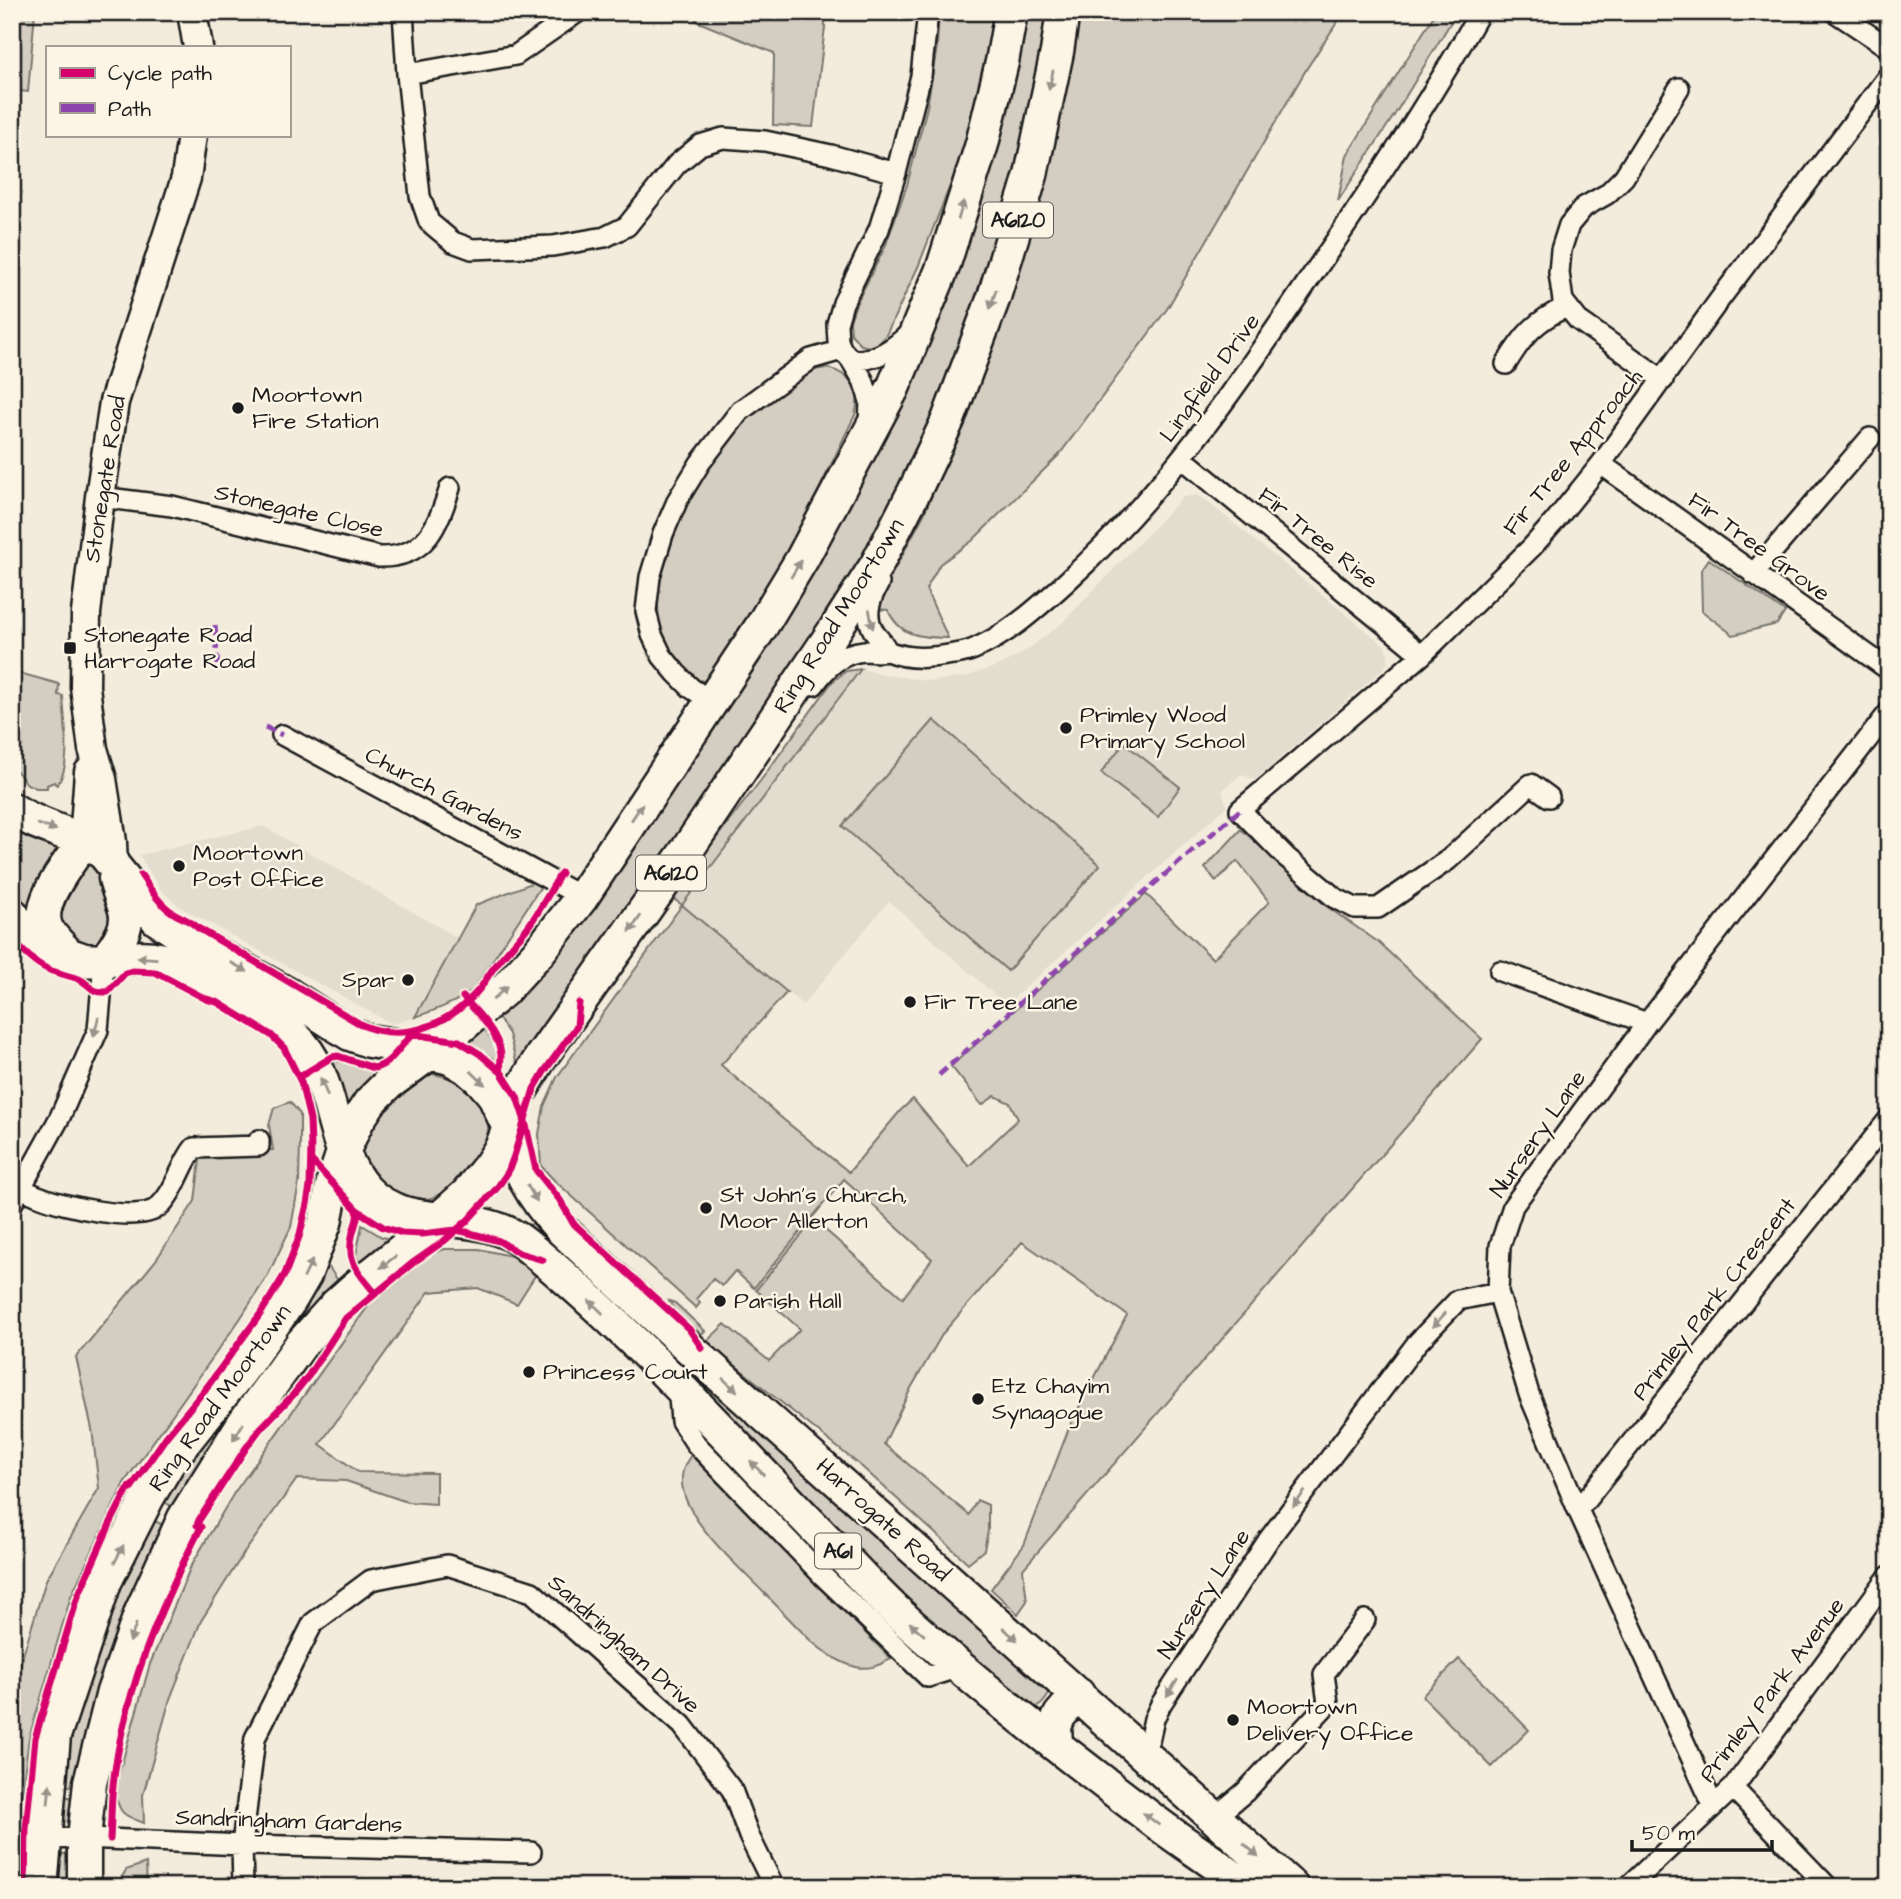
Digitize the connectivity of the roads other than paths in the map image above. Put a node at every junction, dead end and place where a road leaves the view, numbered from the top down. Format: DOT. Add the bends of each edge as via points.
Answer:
graph roads {
  1 [pos="192,12"];
  2 [pos="403,12"];
  3 [pos="578,12"];
  4 [pos="928,12"];
  5 [pos="1011,12"];
  6 [pos="1063,12"];
  7 [pos="1480,12"];
  8 [pos="1835,12"];
  9 [pos="198,46"];
  10 [pos="1889,48"];
  11 [pos="407,74"];
  12 [pos="1889,75"];
  13 [pos="1679,88"];
  14 [pos="192,136"];
  15 [pos="896,173"];
  16 [pos="1566,307"];
  17 [pos="920,323"];
  18 [pos="846,355"];
  19 [pos="1506,364"];
  20 [pos="1663,380"];
  21 [pos="948,420"];
  22 [pos="869,434"];
  23 [pos="1870,438"];
  24 [pos="1182,458"];
  25 [pos="1601,464"];
  26 [pos="450,488"];
  27 [pos="100,497"];
  28 [pos="1753,574"];
  29 [pos="887,651"];
  30 [pos="1422,655"];
  31 [pos="1889,670"];
  32 [pos="711,701"];
  33 [pos="1889,712"];
  34 [pos="282,734"];
  35 [pos="93,749"];
  36 [pos="1549,797"];
  37 [pos="12,809"];
  38 [pos="84,841"];
  39 [pos="687,850"];
  40 [pos="113,866"];
  41 [pos="582,897"];
  42 [pos="12,914"];
  43 [pos="69,955"];
  44 [pos="106,960"];
  45 [pos="1500,971"];
  46 [pos="1647,1023"];
  47 [pos="430,1053"];
  48 [pos="1889,1119"];
  49 [pos="508,1127"];
  50 [pos="259,1140"];
  51 [pos="343,1152"];
  52 [pos="17,1196"];
  53 [pos="439,1218"];
  54 [pos="1498,1292"];
  55 [pos="1578,1510"];
  56 [pos="1889,1576"];
  57 [pos="1366,1620"];
  58 [pos="1078,1695"];
  59 [pos="1056,1744"];
  60 [pos="1157,1765"];
  61 [pos="1733,1788"];
  62 [pos="1713,1805"];
  63 [pos="1215,1817"];
  64 [pos="84,1838"];
  65 [pos="45,1839"];
  66 [pos="242,1845"];
  67 [pos="1192,1847"];
  68 [pos="531,1852"];
  69 [pos="43,1887"];
  70 [pos="84,1887"];
  71 [pos="243,1887"];
  72 [pos="774,1887"];
  73 [pos="1246,1887"];
  74 [pos="1292,1887"];
  75 [pos="1629,1887"];
  76 [pos="1828,1887"];
  1 -- 9 [label="main road"];
  2 -- 11 [label="street"];
  3 -- 11 [label="street" via="516,55"];
  4 -- 15 [label="street" via="921,76"];
  17 -- 5 [label="highway, A6120, one-way" via="982,145"];
  6 -- 21 [label="highway, Ring Road Moortown / A6120, one-way" via="1031,175 994,297"];
  7 -- 24 [label="street, Lingfield Drive" via="1361,204"];
  8 -- 10 [label="street"];
  11 -- 15 [label="street" via="426,214 453,242 472,249 554,246 606,237 627,226 692,151 723,138 765,141"];
  12 -- 20 [label="street, Fir Tree Approach"];
  13 -- 16 [label="street" via="1624,177 1584,207 1569,225 1559,273"];
  14 -- 27 [label="main road, Stonegate Road" via="186,178 114,402"];
  15 -- 18 [label="street" via="879,229 837,324 838,341"];
  16 -- 19 [label="street" via="1532,327"];
  16 -- 20 [label="street"];
  17 -- 18 [label="street" via="884,354 863,360"];
  17 -- 22 [label="highway, A6120"];
  18 -- 22 [label="street" via="863,380 870,401"];
  18 -- 32 [label="street" via="811,359 740,411 699,463 663,534 646,611 652,635 676,673"];
  20 -- 25 [label="street, Fir Tree Approach"];
  21 -- 29 [label="street, one-way" via="869,607 874,633"];
  21 -- 39 [label="highway, Ring Road Moortown / A6120" via="877,564"];
  32 -- 22 [label="highway, A6120, one-way" via="802,559"];
  23 -- 28 [label="street"];
  24 -- 29 [label="street, Lingfield Drive" via="1091,560 1001,635 972,651 932,658"];
  24 -- 30 [label="street, Fir Tree Rise"];
  25 -- 28 [label="street, Fir Tree Grove"];
  25 -- 30 [label="street, Fir Tree Approach" via="1532,547"];
  26 -- 27 [label="street, Stonegate Close" via="429,538 418,548 393,557 172,506"];
  27 -- 35 [label="main road, Stonegate Road" via="86,613 85,687"];
  28 -- 31 [label="street, Fir Tree Grove"];
  29 -- 39 [label="street, Lingfield Drive" via="856,652 832,664"];
  30 -- 36 [label="street, Fir Tree Approach" via="1241,810 1286,858 1335,898 1355,908 1378,908 1448,860 1531,784"];
  41 -- 32 [label="highway, A6120, one-way"];
  33 -- 46 [label="street, Nursery Lane"];
  34 -- 41 [label="street, Church Gardens"];
  35 -- 38 [label="main road, Stonegate Road"];
  35 -- 40 [label="main road, Stonegate Road" via="102,779"];
  37 -- 38 [label="highway, one-way"];
  38 -- 40 [label="highway"];
  38 -- 43 [label="highway" via="45,905 47,928"];
  39 -- 49 [label="highway, Ring Road Moortown / A6120, one-way" via="541,1057 517,1097"];
  40 -- 44 [label="highway" via="127,914 122,936"];
  40 -- 47 [label="highway, one-way" via="157,919 180,934 350,1034"];
  47 -- 41 [label="highway, A6120, one-way" via="503,991"];
  42 -- 43 [label="highway" via="34,941 54,954"];
  43 -- 44 [label="highway"];
  51 -- 44 [label="highway, one-way" via="315,1066 283,1027 172,963 144,957"];
  44 -- 52 [label="street, one-way" via="98,1030 60,1117"];
  45 -- 46 [label="street"];
  46 -- 54 [label="street, Nursery Lane" via="1513,1206 1500,1246"];
  47 -- 49 [label="highway, one-way" via="450,1058 481,1080"];
  47 -- 51 [label="highway" via="370,1102"];
  48 -- 55 [label="street, Primley Park Crescent"];
  49 -- 53 [label="highway" via="479,1181"];
  49 -- 58 [label="highway, Harrogate Road / A61, one-way" via="528,1187 560,1228"];
  50 -- 52 [label="street" via="259,1146 194,1148 157,1208 138,1214"];
  51 -- 53 [label="highway" via="376,1199 406,1214"];
  65 -- 51 [label="highway, Ring Road Moortown, one-way" via="54,1737 104,1582 170,1460 240,1372 301,1283 316,1252"];
  59 -- 53 [label="highway, A61, one-way" via="895,1610 678,1384 511,1233"];
  53 -- 64 [label="highway, Ring Road Moortown, one-way" via="335,1305 302,1343 243,1424 184,1518 141,1612 113,1692 90,1783"];
  54 -- 55 [label="street" via="1529,1394"];
  54 -- 60 [label="street, Nursery Lane, one-way" via="1458,1300 1417,1343 1269,1539 1161,1704 1154,1719"];
  55 -- 62 [label="street"];
  56 -- 61 [label="street, Primley Park Avenue"];
  57 -- 63 [label="street" via="1324,1674 1328,1703 1245,1792"];
  58 -- 59 [label="highway" via="1055,1726"];
  58 -- 60 [label="highway, Harrogate Road / A61"];
  67 -- 59 [label="highway, A61, one-way"];
  60 -- 63 [label="highway, Harrogate Road / A61"];
  60 -- 67 [label="highway" via="1174,1795 1202,1823 1203,1834"];
  61 -- 62 [label="street, Primley Park Avenue"];
  61 -- 76 [label="street"];
  62 -- 75 [label="street, Primley Park Avenue"];
  63 -- 74 [label="highway, Harrogate Road / A61, one-way"];
  64 -- 65 [label="street, Sandringham Gardens"];
  64 -- 66 [label="street, Sandringham Gardens"];
  64 -- 70 [label="highway, Ring Road Moortown"];
  65 -- 69 [label="highway, Ring Road Moortown"];
  66 -- 68 [label="street, Sandringham Gardens"];
  66 -- 71 [label="street, Sandringham Drive"];
  66 -- 72 [label="street, Sandringham Drive" via="255,1738 313,1623 372,1580 447,1565 532,1592 682,1725 732,1790"];
  67 -- 73 [label="highway, A61"];
}
